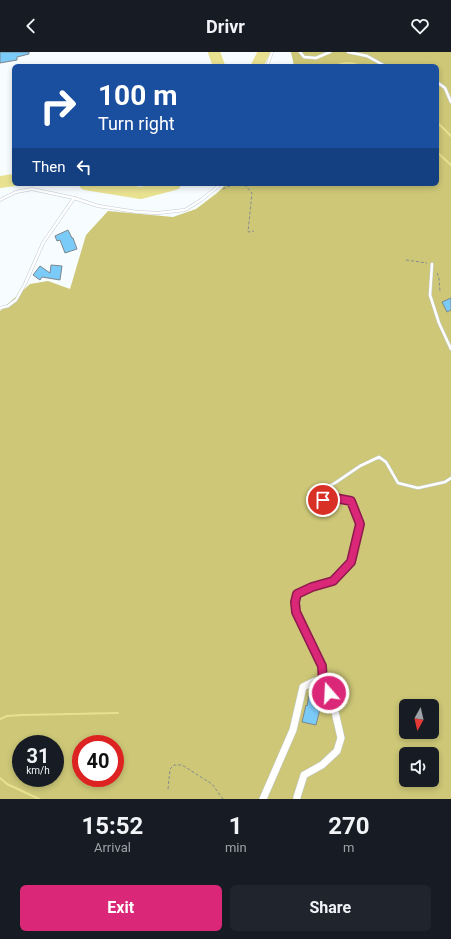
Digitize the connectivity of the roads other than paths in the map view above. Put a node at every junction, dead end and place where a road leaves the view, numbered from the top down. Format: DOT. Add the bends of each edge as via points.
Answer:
graph roads {
  1 [pos="272,52"];
  2 [pos="300,52"];
  3 [pos="330,52"];
  4 [pos="348,52"];
  5 [pos="269,64"];
  6 [pos="381,64"];
  7 [pos="439,84"];
  8 [pos="451,102"];
  9 [pos="218,186"];
  10 [pos="74,198"];
  11 [pos="0,200"];
  12 [pos="432,264"];
  13 [pos="0,308"];
  14 [pos="451,349"];
  15 [pos="451,478"];
  16 [pos="323,683"];
  17 [pos="263,799"];
  18 [pos="297,799"];
  1 -- 5 [label="lane"];
  2 -- 3 [label="lane" via="304,57 316,58"];
  4 -- 6 [label="lane" via="367,56"];
  7 -- 8 [label="lane" via="445,88"];
  9 -- 10 [label="lane" via="185,210 158,213 98,206"];
  10 -- 11 [label="lane" via="32,189 16,192"];
  10 -- 13 [label="lane" via="43,243 16,300"];
  12 -- 14 [label="lane" via="430,295"];
  15 -- 16 [label="lane" via="445,482 418,488 398,483 386,462 380,457 308,497 311,502 335,498 351,501 360,524 351,562 333,581 297,594 295,602 296,612 322,666"];
  16 -- 17 [label="street" via="315,681 303,687 293,730"];
  16 -- 18 [label="street" via="333,703 341,738 337,751 322,765 304,775"];
}
